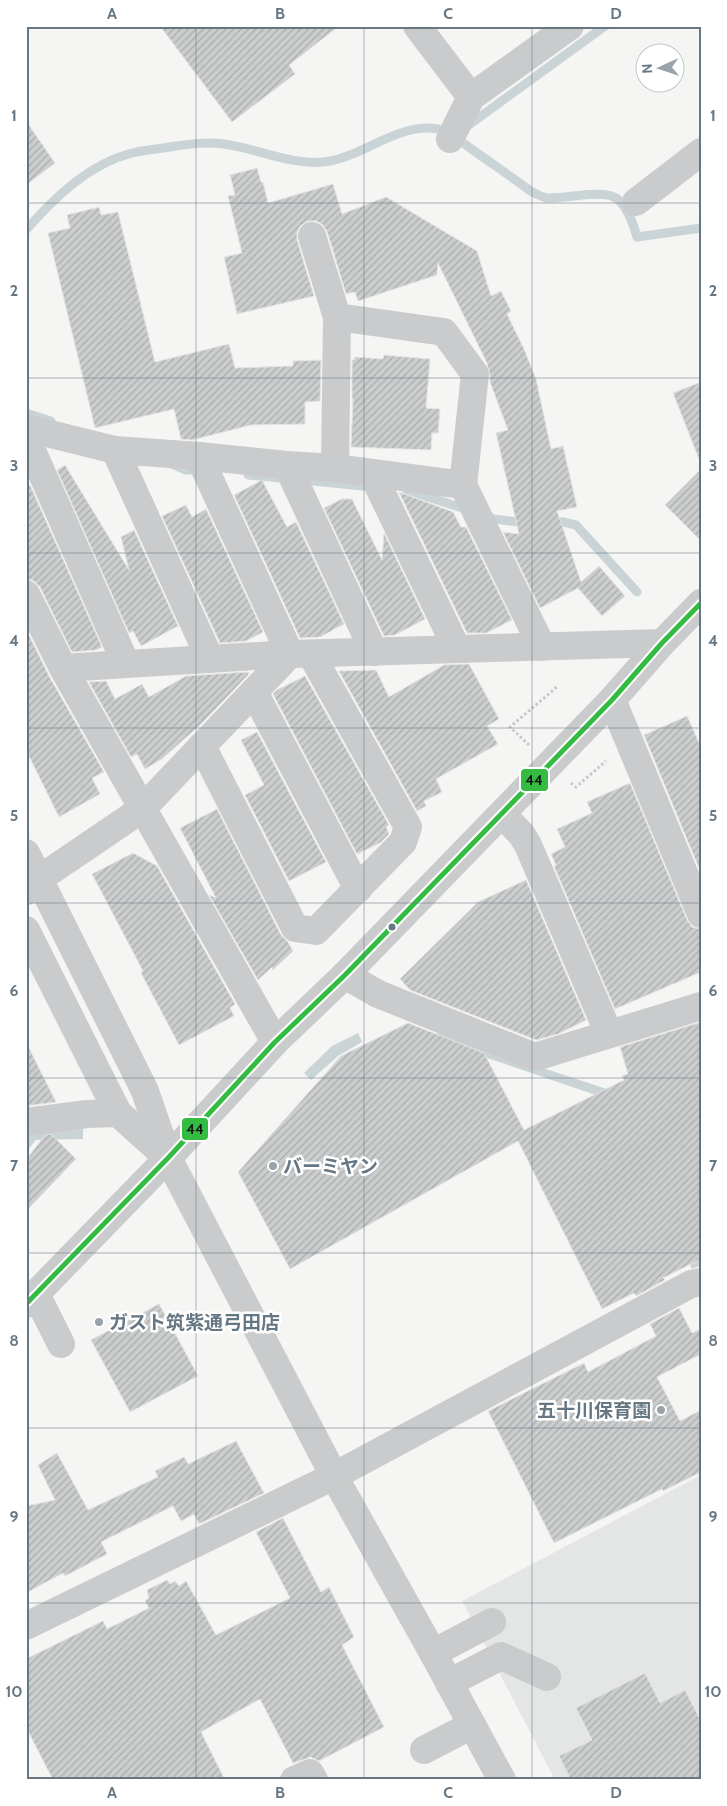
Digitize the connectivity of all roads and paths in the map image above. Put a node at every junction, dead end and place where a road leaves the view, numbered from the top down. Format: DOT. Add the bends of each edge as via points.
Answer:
graph roads {
  1 [pos="417,26"];
  2 [pos="570,26"];
  3 [pos="471,96"];
  4 [pos="450,139"];
  5 [pos="701,152"];
  6 [pos="636,202"];
  7 [pos="312,236"];
  8 [pos="338,317"];
  9 [pos="26,428"];
  10 [pos="26,437"];
  11 [pos="115,450"];
  12 [pos="198,456"];
  13 [pos="287,465"];
  14 [pos="336,468"];
  15 [pos="372,473"];
  16 [pos="463,485"];
  17 [pos="26,594"];
  18 [pos="701,603"];
  19 [pos="662,643"];
  20 [pos="542,647"];
  21 [pos="457,649"];
  22 [pos="374,652"];
  23 [pos="301,654"];
  24 [pos="210,659"];
  25 [pos="126,664"];
  26 [pos="63,668"];
  27 [pos="254,692"];
  28 [pos="612,700"];
  29 [pos="202,746"];
  30 [pos="142,809"];
  31 [pos="502,814"];
  32 [pos="26,853"];
  33 [pos="33,885"];
  34 [pos="358,889"];
  35 [pos="701,914"];
  36 [pos="26,930"];
  37 [pos="345,975"];
  38 [pos="701,1006"];
  39 [pos="609,1034"];
  40 [pos="274,1042"];
  41 [pos="118,1113"];
  42 [pos="26,1122"];
  43 [pos="168,1158"];
  44 [pos="701,1282"];
  45 [pos="31,1299"];
  46 [pos="61,1344"];
  47 [pos="334,1476"];
  48 [pos="492,1622"];
  49 [pos="26,1626"];
  50 [pos="433,1653"];
  51 [pos="547,1677"];
  52 [pos="449,1683"];
  53 [pos="472,1725"];
  54 [pos="424,1750"];
  55 [pos="277,1780"];
  56 [pos="287,1780"];
  57 [pos="294,1780"];
  58 [pos="314,1780"];
  59 [pos="502,1780"];
  1 -- 3 [label="street"];
  2 -- 3 [label="street"];
  3 -- 4 [label="street"];
  5 -- 6 [label="street"];
  7 -- 8 [label="street"];
  8 -- 14 [label="street"];
  8 -- 16 [label="street" via="444,332 475,374"];
  9 -- 11 [label="street"];
  10 -- 25 [label="street"];
  11 -- 12 [label="street"];
  11 -- 24 [label="street"];
  12 -- 13 [label="street"];
  12 -- 23 [label="street"];
  13 -- 14 [label="street"];
  13 -- 22 [label="street"];
  14 -- 15 [label="street"];
  15 -- 16 [label="street"];
  15 -- 21 [label="street"];
  16 -- 20 [label="street"];
  17 -- 26 [label="street"];
  18 -- 19 [label="street"];
  19 -- 20 [label="street"];
  19 -- 28 [label="street"];
  20 -- 21 [label="street"];
  21 -- 22 [label="street"];
  22 -- 23 [label="street"];
  23 -- 24 [label="street"];
  23 -- 27 [label="street"];
  23 -- 34 [label="street" via="408,827 403,842"];
  24 -- 25 [label="street"];
  25 -- 26 [label="street"];
  26 -- 30 [label="street"];
  27 -- 29 [label="street"];
  27 -- 34 [label="street"];
  28 -- 31 [label="street"];
  28 -- 35 [label="street"];
  29 -- 30 [label="street"];
  29 -- 34 [label="street" via="295,928 316,931"];
  30 -- 33 [label="street"];
  30 -- 40 [label="street"];
  31 -- 37 [label="street"];
  31 -- 39 [label="street" via="528,845"];
  32 -- 33 [label="street"];
  33 -- 43 [label="street" via="145,1090"];
  36 -- 41 [label="street"];
  37 -- 39 [label="street" via="378,994 535,1057"];
  37 -- 40 [label="street"];
  38 -- 39 [label="street"];
  40 -- 43 [label="street"];
  41 -- 42 [label="street"];
  41 -- 43 [label="street"];
  43 -- 45 [label="street"];
  43 -- 47 [label="street"];
  44 -- 47 [label="street" via="691,1284"];
  45 -- 46 [label="street"];
  47 -- 49 [label="street"];
  47 -- 50 [label="street"];
  48 -- 50 [label="street"];
  50 -- 52 [label="street"];
  51 -- 52 [label="street" via="501,1656"];
  52 -- 53 [label="street"];
  53 -- 54 [label="street"];
  53 -- 59 [label="street"];
  55 -- 56 [label="street" via="286,1776"];
  57 -- 58 [label="street" via="310,1773"];
}
